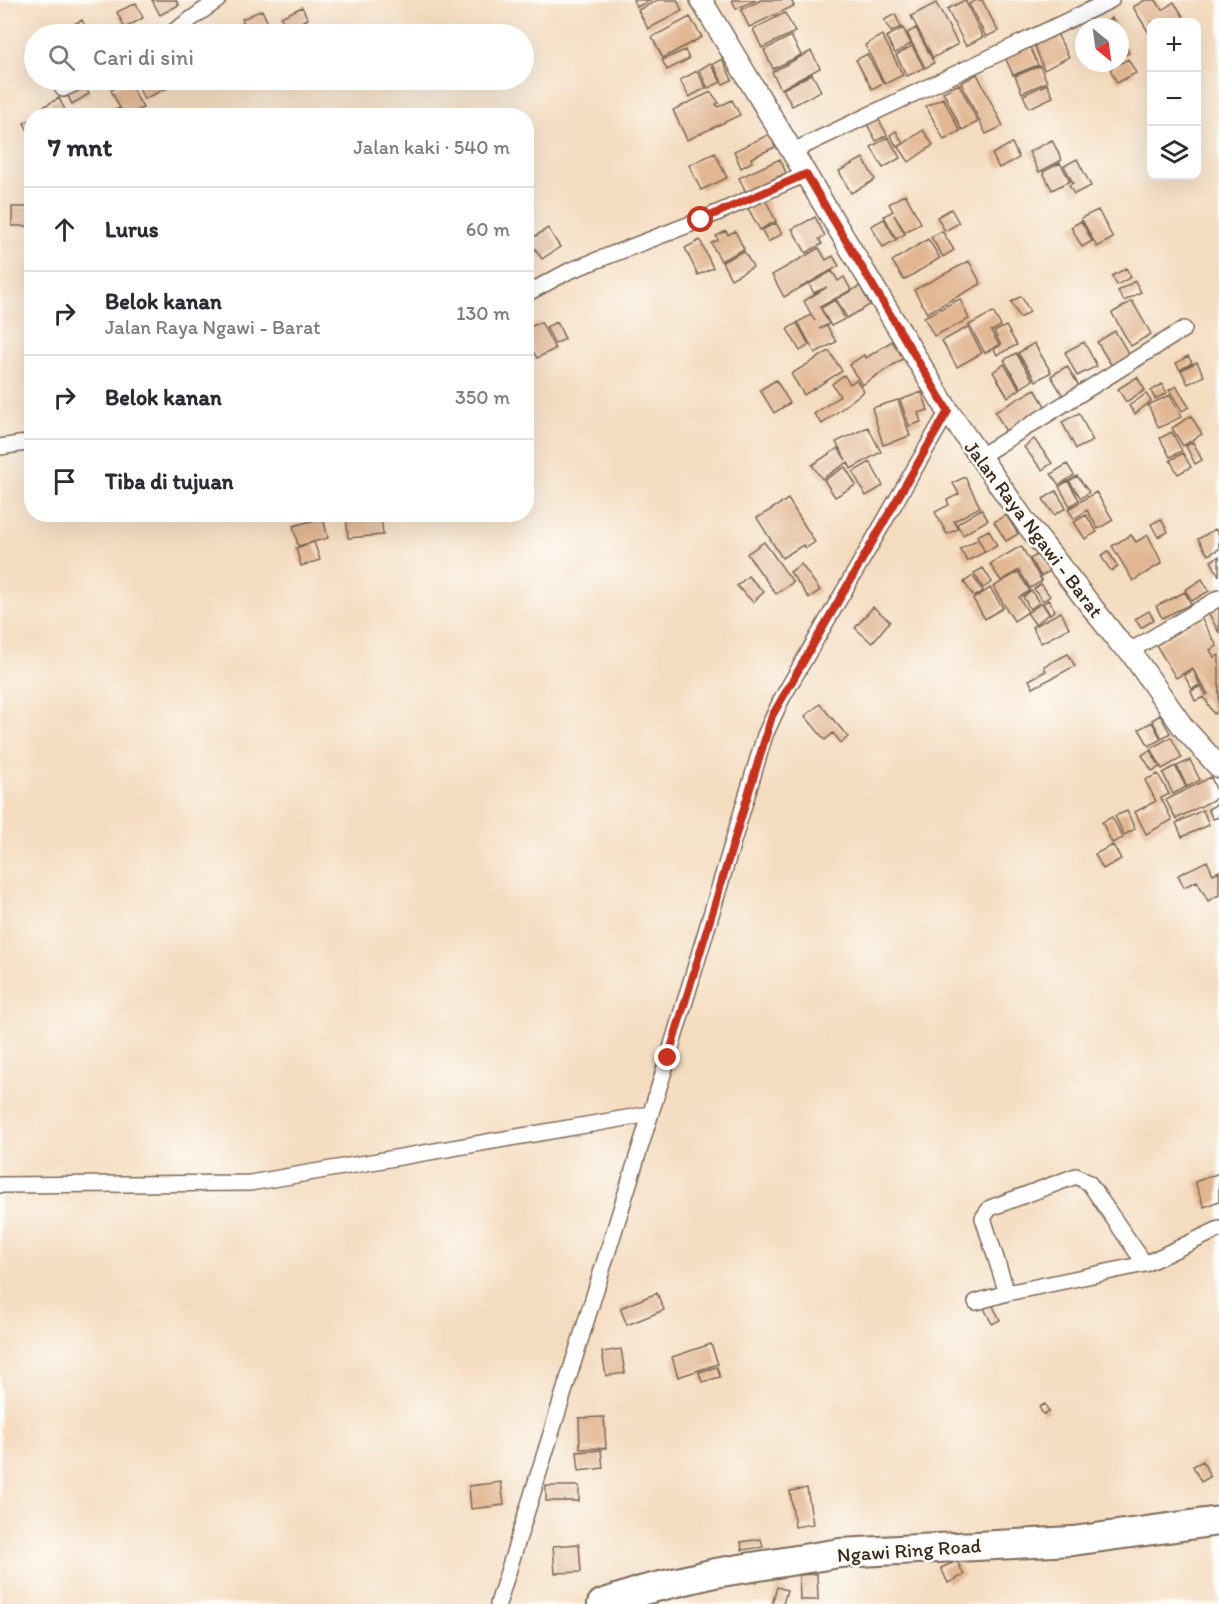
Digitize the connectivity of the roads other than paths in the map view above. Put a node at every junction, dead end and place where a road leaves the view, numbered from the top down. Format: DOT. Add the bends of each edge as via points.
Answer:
graph roads {
  1 [pos="218,0"];
  2 [pos="701,0"];
  3 [pos="1111,0"];
  4 [pos="184,24"];
  5 [pos="791,152"];
  6 [pos="806,174"];
  7 [pos="534,290"];
  8 [pos="1184,329"];
  9 [pos="948,411"];
  10 [pos="24,443"];
  11 [pos="0,447"];
  12 [pos="979,457"];
  13 [pos="1219,598"];
  14 [pos="1130,651"];
  15 [pos="1219,767"];
  16 [pos="650,1114"];
  17 [pos="0,1185"];
  18 [pos="1219,1229"];
  19 [pos="1145,1264"];
  20 [pos="1007,1293"];
  21 [pos="976,1302"];
  22 [pos="1219,1521"];
  23 [pos="498,1604"];
  24 [pos="602,1604"];
  1 -- 4 [label="street"];
  2 -- 5 [label="main road, Jalan Raya Ngawi - Barat"];
  3 -- 5 [label="street"];
  5 -- 6 [label="main road, Jalan Raya Ngawi - Barat"];
  6 -- 7 [label="street" via="569,271"];
  6 -- 9 [label="main road, Jalan Raya Ngawi - Barat"];
  8 -- 12 [label="street"];
  9 -- 12 [label="main road, Jalan Raya Ngawi - Barat"];
  9 -- 16 [label="street" via="772,716"];
  10 -- 11 [label="street"];
  12 -- 14 [label="main road, Jalan Raya Ngawi - Barat" via="1081,593"];
  13 -- 14 [label="street"];
  14 -- 15 [label="main road, Jalan Raya Ngawi - Barat" via="1183,727"];
  16 -- 17 [label="street" via="250,1183"];
  16 -- 23 [label="street"];
  18 -- 19 [label="street"];
  19 -- 20 [label="street"];
  19 -- 20 [label="street" via="1089,1183 1076,1176 985,1212 983,1218"];
  20 -- 21 [label="street"];
  22 -- 24 [label="highway, Ngawi Ring Road" via="1073,1541 840,1553 715,1573"];
}
